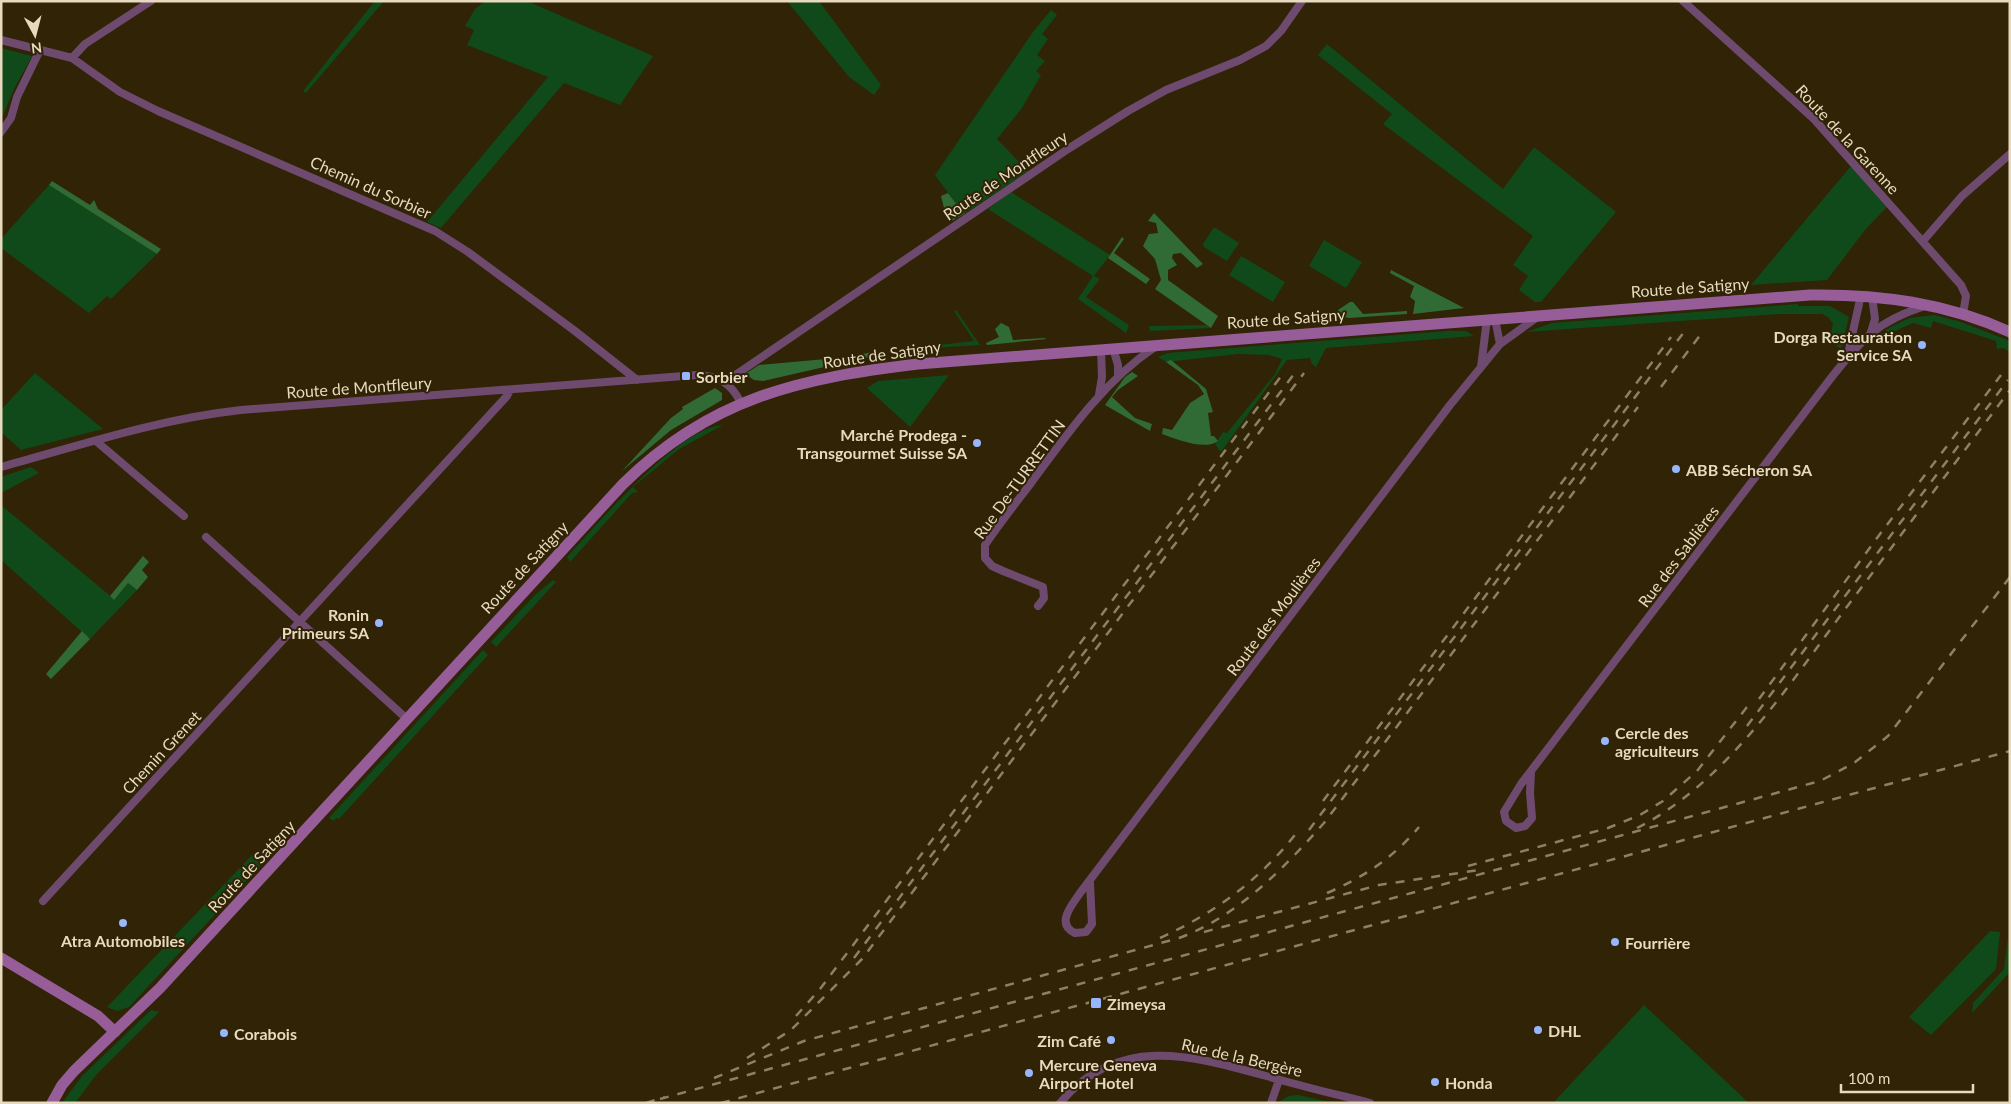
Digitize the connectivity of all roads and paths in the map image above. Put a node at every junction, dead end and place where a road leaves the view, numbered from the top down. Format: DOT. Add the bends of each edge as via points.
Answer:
graph roads {
  1 [pos="152,1"];
  2 [pos="1302,1"];
  3 [pos="1683,1"];
  4 [pos="1,40"];
  5 [pos="40,50"];
  6 [pos="72,58"];
  7 [pos="1,132"];
  8 [pos="2010,154"];
  9 [pos="1923,241"];
  10 [pos="1866,296"];
  11 [pos="1930,305"];
  12 [pos="1963,314"];
  13 [pos="1541,315"];
  14 [pos="1491,319"];
  15 [pos="1871,332"];
  16 [pos="2010,332"];
  17 [pos="1158,344"];
  18 [pos="1500,344"];
  19 [pos="1107,349"];
  20 [pos="1848,356"];
  21 [pos="1481,367"];
  22 [pos="1118,374"];
  23 [pos="637,380"];
  24 [pos="725,382"];
  25 [pos="510,390"];
  26 [pos="1098,397"];
  27 [pos="741,403"];
  28 [pos="96,441"];
  29 [pos="1,467"];
  30 [pos="184,516"];
  31 [pos="206,537"];
  32 [pos="1038,606"];
  33 [pos="298,622"];
  34 [pos="407,719"];
  35 [pos="1531,772"];
  36 [pos="1090,883"];
  37 [pos="43,901"];
  38 [pos="1,958"];
  39 [pos="115,1032"];
  40 [pos="1279,1080"];
  41 [pos="52,1103"];
  42 [pos="1060,1103"];
  43 [pos="1271,1103"];
  44 [pos="1370,1103"];
  1 -- 6 [label="street" via="85,44"];
  2 -- 24 [label="street, Route de Montfleury" via="1266,46 1237,62 1166,90 1128,111"];
  3 -- 9 [label="street, Route de la Garenne" via="1809,114"];
  4 -- 5 [label="street"];
  5 -- 6 [label="street"];
  5 -- 7 [label="street" via="17,97 11,118"];
  6 -- 23 [label="street, Chemin du Sorbier" via="120,92 158,111 435,231 468,252"];
  8 -- 9 [label="street" via="1962,196"];
  9 -- 12 [label="street, Route de la Garenne" via="1964,291"];
  10 -- 11 [label="street, Route de Satigny"];
  10 -- 13 [label="street, Route de Satigny" via="1810,294"];
  10 -- 15 [label="street" via="1875,319"];
  10 -- 20 [label="street, Rue des Sablières"];
  11 -- 12 [label="street, Route de Satigny"];
  11 -- 15 [label="street, Rue des Sablières" via="1902,313"];
  12 -- 16 [label="street, Route de Satigny"];
  13 -- 14 [label="street, Route de Satigny"];
  13 -- 18 [label="street"];
  14 -- 17 [label="street, Route de Satigny"];
  14 -- 18 [label="street"];
  14 -- 21 [label="street"];
  15 -- 20 [label="street, Rue des Sablières"];
  17 -- 19 [label="street, Route de Satigny"];
  17 -- 22 [label="street, Rue De-TURRETTIN"];
  18 -- 21 [label="street, Route des Moulières"];
  19 -- 22 [label="street" via="1118,365"];
  19 -- 26 [label="street"];
  19 -- 27 [label="street, Route de Satigny" via="861,371 800,383"];
  20 -- 35 [label="street, Rue des Sablières"];
  21 -- 36 [label="street, Route des Moulières"];
  22 -- 26 [label="street, Rue De-TURRETTIN"];
  23 -- 24 [label="street, Route de Montfleury" via="697,375"];
  23 -- 25 [label="street, Route de Montfleury"];
  24 -- 27 [label="street" via="734,389"];
  25 -- 28 [label="street, Route de Montfleury" via="215,413 154,424"];
  25 -- 33 [label="street, Chemin Grenet"];
  26 -- 32 [label="street, Rue De-TURRETTIN" via="985,545 985,558 992,566 1042,587 1044,598"];
  27 -- 34 [label="street, Route de Satigny" via="679,436 634,472"];
  28 -- 29 [label="street, Route de Montfleury"];
  28 -- 30 [label="street"];
  31 -- 33 [label="street"];
  33 -- 34 [label="street"];
  33 -- 37 [label="street, Chemin Grenet"];
  34 -- 39 [label="street, Route de Satigny" via="160,988"];
  35 -- 35 [label="street, Rue des Sablières" via="1505,809 1506,821 1516,828 1526,826 1532,818"];
  36 -- 36 [label="street, Route des Moulières" via="1066,916 1067,926 1075,933 1086,932 1092,924"];
  38 -- 39 [label="street" via="98,1016"];
  39 -- 41 [label="street, Route de Satigny" via="74,1071"];
  40 -- 42 [label="street, Rue de la Bergère" via="1190,1057 1148,1056 1119,1062 1098,1072"];
  40 -- 43 [label="street"];
  40 -- 44 [label="street, Rue de la Bergère"];
}
